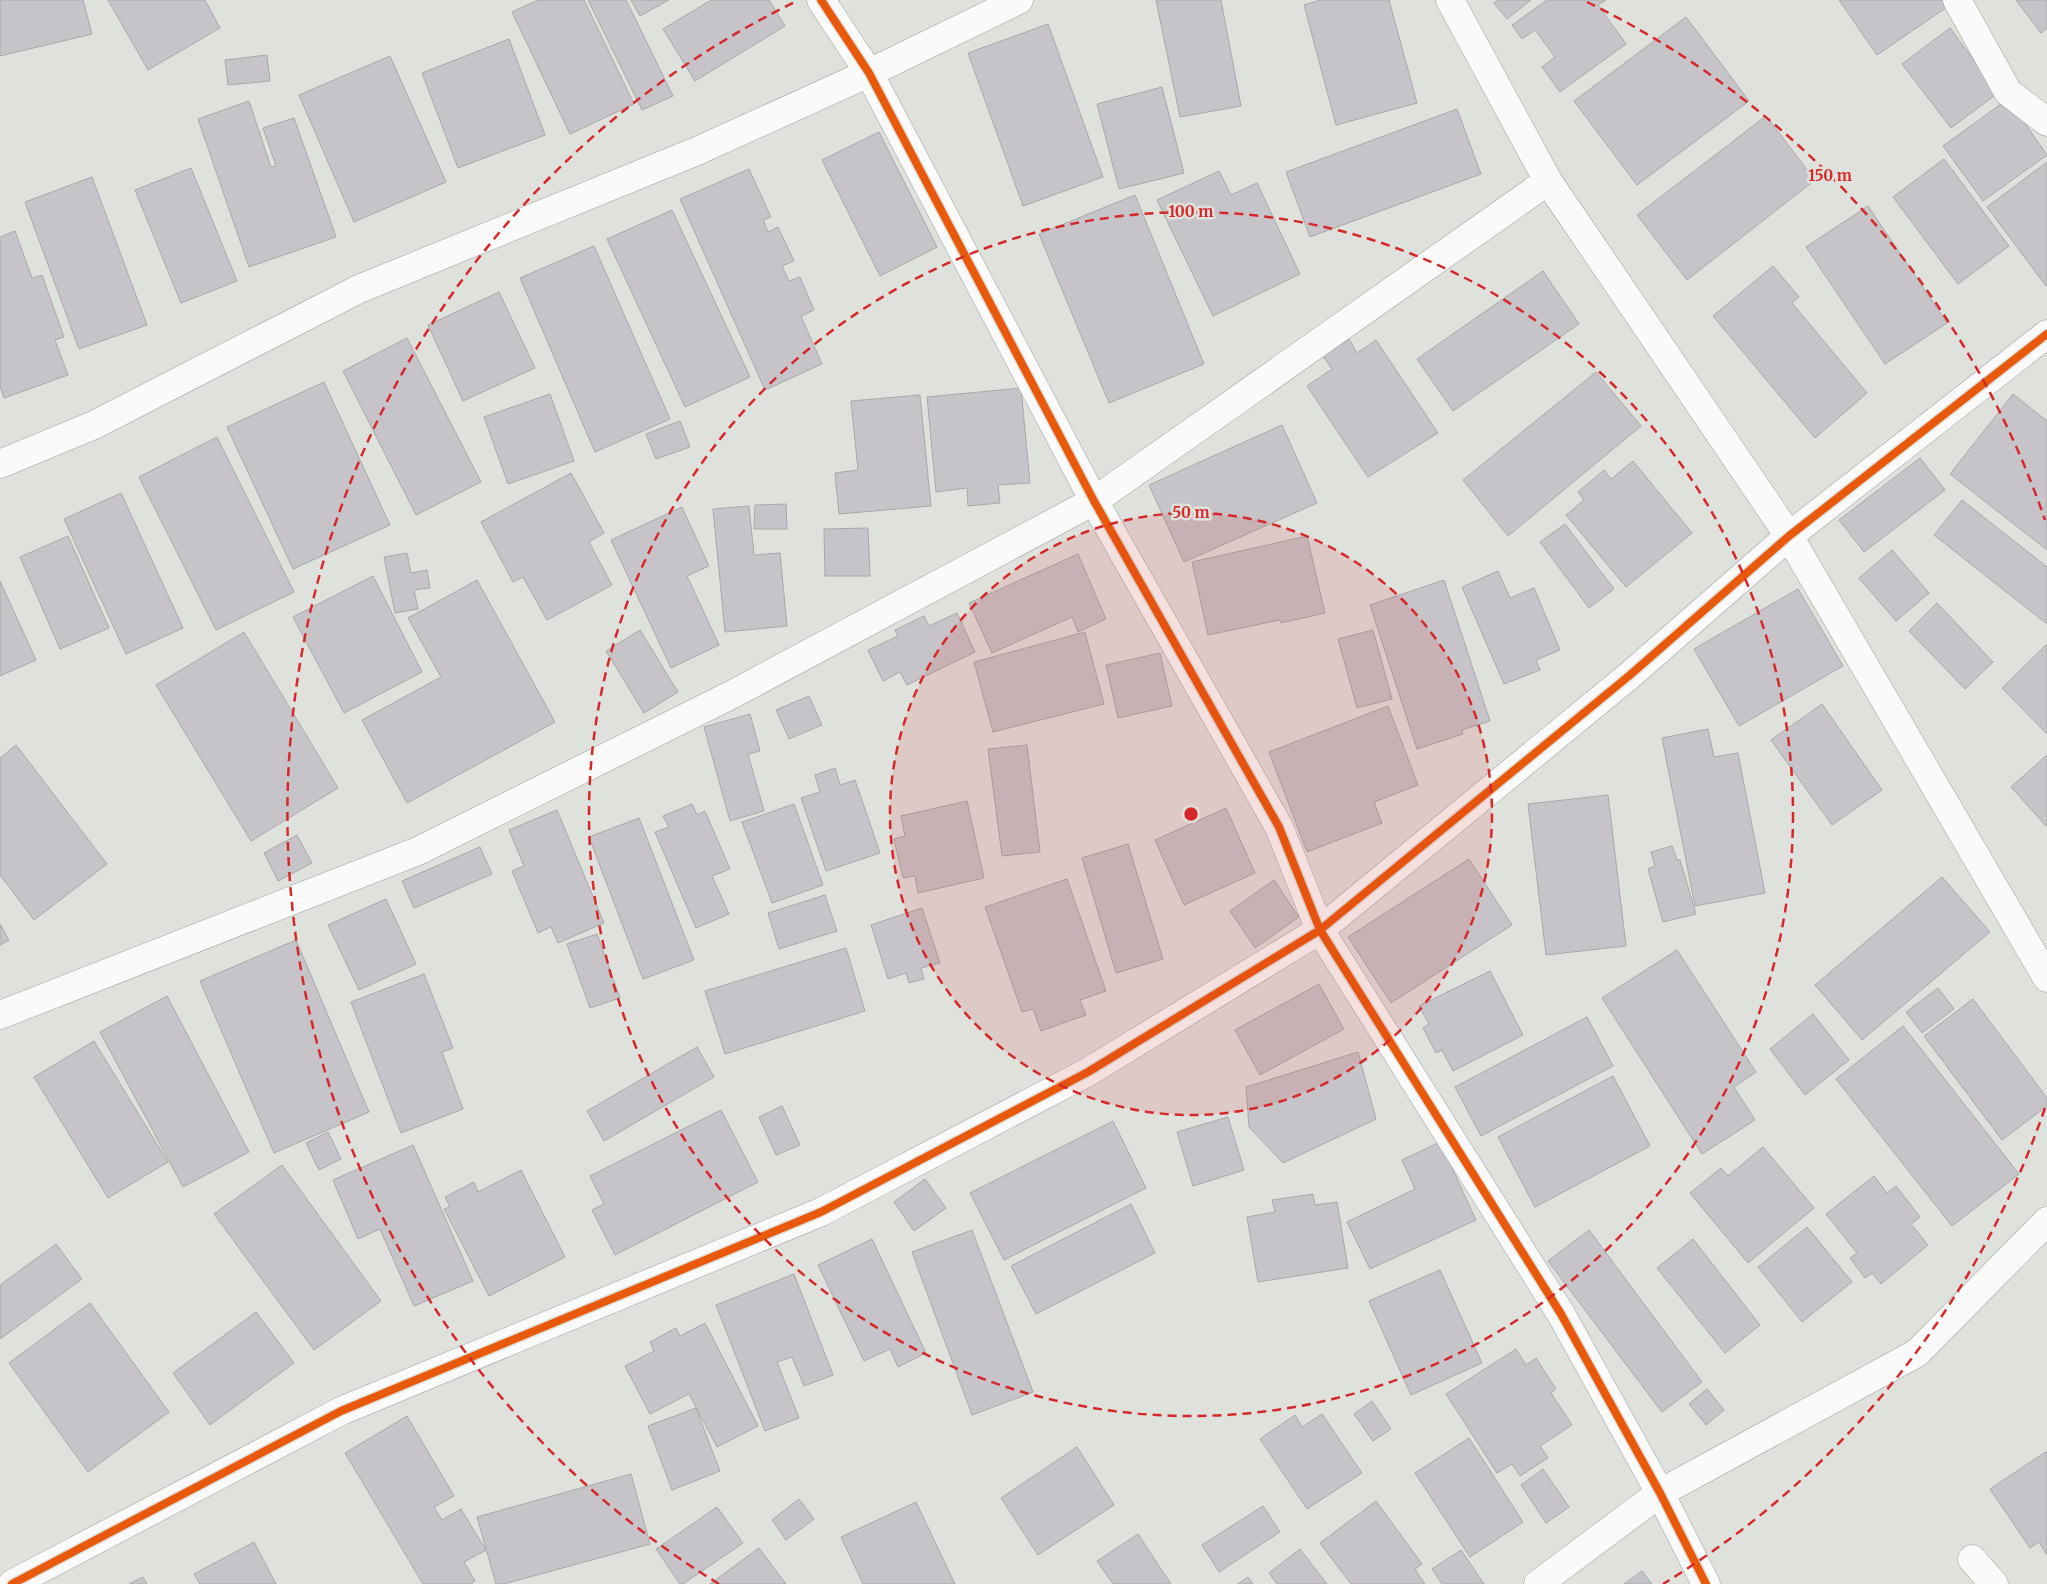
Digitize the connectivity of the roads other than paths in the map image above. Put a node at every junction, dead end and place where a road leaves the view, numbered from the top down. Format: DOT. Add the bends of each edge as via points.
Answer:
graph roads {
  1 [pos="821,0"];
  2 [pos="1019,0"];
  3 [pos="1450,0"];
  4 [pos="1957,0"];
  5 [pos="869,73"];
  6 [pos="2047,122"];
  7 [pos="1548,181"];
  8 [pos="2047,334"];
  9 [pos="0,464"];
  10 [pos="1094,501"];
  11 [pos="1789,536"];
  12 [pos="1320,930"];
  13 [pos="2047,978"];
  14 [pos="0,1015"];
  15 [pos="2047,1221"];
  16 [pos="1660,1494"];
  17 [pos="1972,1559"];
  18 [pos="12,1584"];
  19 [pos="1538,1584"];
  20 [pos="1706,1584"];
  21 [pos="1994,1584"];
  1 -- 5 [label="street"];
  2 -- 5 [label="street"];
  3 -- 7 [label="street"];
  4 -- 6 [label="street" via="2008,92"];
  5 -- 9 [label="street" via="697,151 359,289 94,425"];
  5 -- 10 [label="street"];
  7 -- 10 [label="street"];
  7 -- 11 [label="street"];
  8 -- 11 [label="street"];
  10 -- 12 [label="street" via="1279,827"];
  10 -- 14 [label="street" via="733,694 418,852"];
  11 -- 12 [label="street" via="1630,675"];
  11 -- 13 [label="street"];
  12 -- 16 [label="street" via="1561,1314"];
  12 -- 18 [label="street" via="1088,1072 821,1212 341,1411"];
  15 -- 16 [label="street" via="1917,1353"];
  16 -- 19 [label="street"];
  16 -- 20 [label="street"];
  17 -- 21 [label="street"];
}
